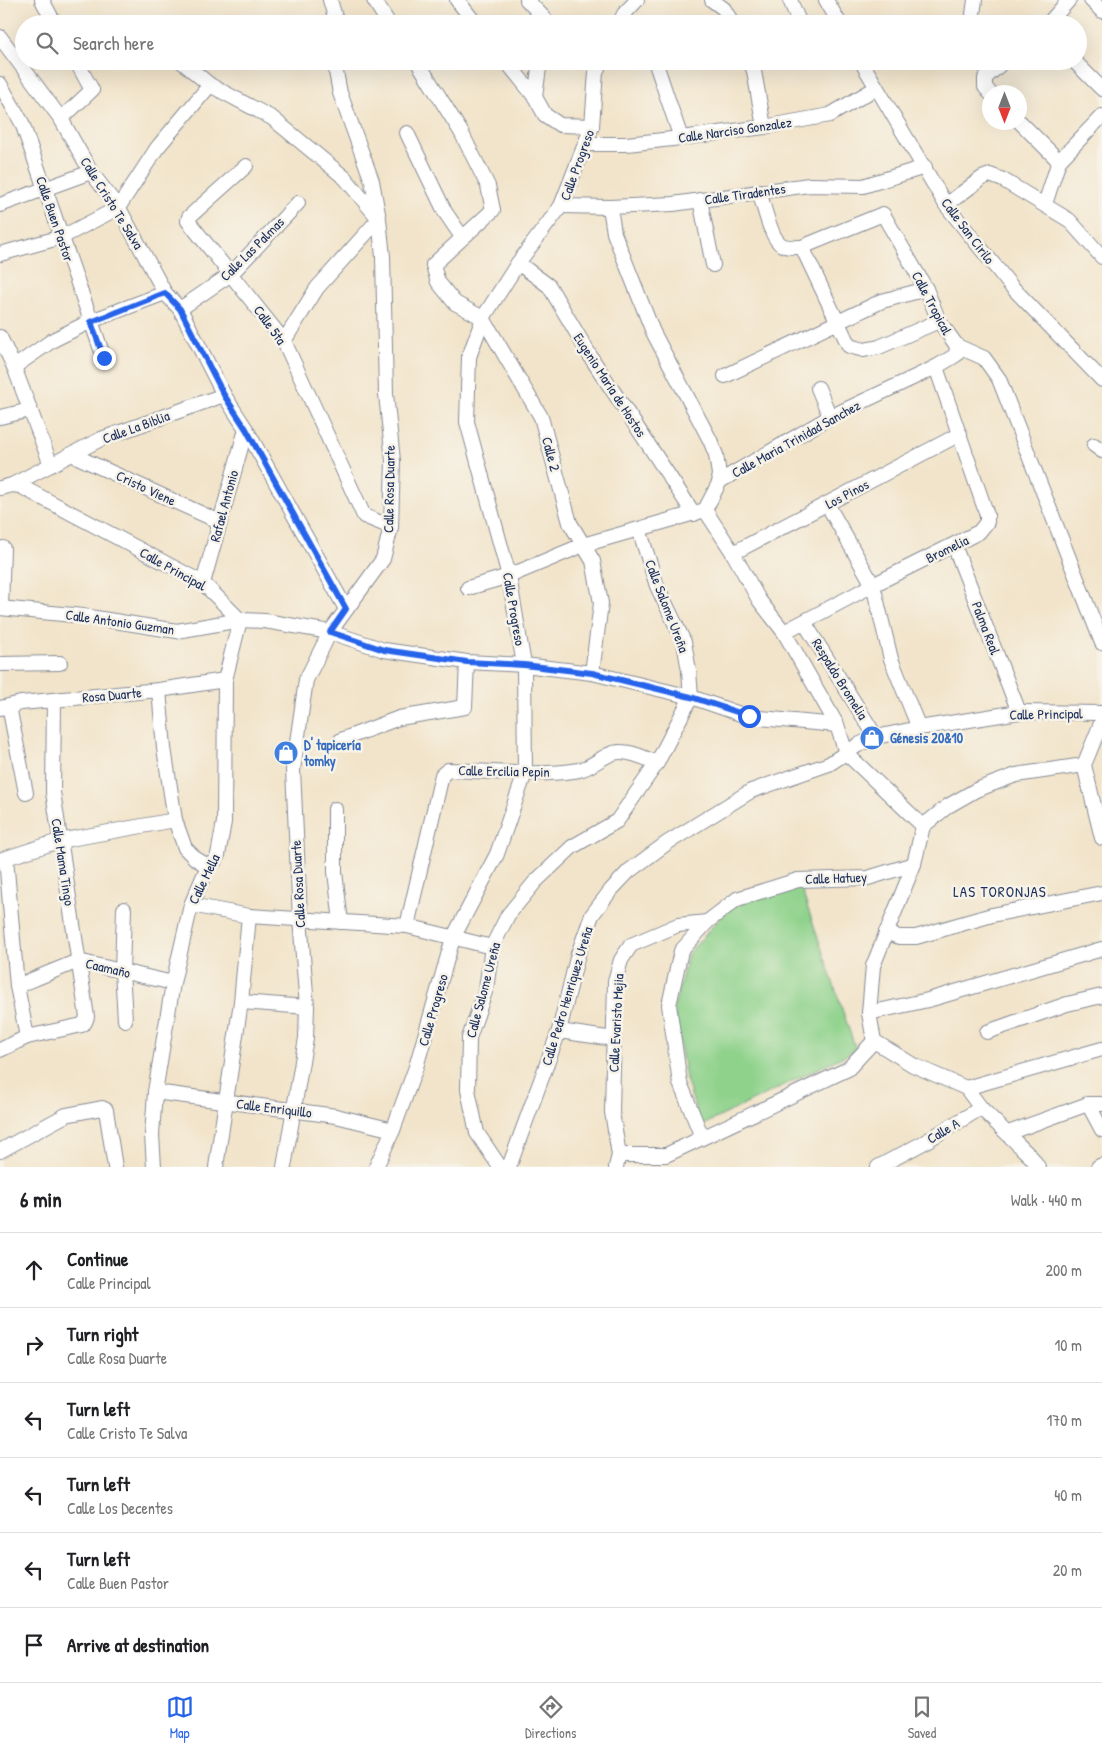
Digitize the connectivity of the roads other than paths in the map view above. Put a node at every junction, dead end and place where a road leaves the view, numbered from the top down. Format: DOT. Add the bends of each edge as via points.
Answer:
graph roads {
  1 [pos="42,0"];
  2 [pos="330,0"];
  3 [pos="374,0"];
  4 [pos="457,0"];
  5 [pos="527,0"];
  6 [pos="637,0"];
  7 [pos="712,0"];
  8 [pos="790,0"];
  9 [pos="826,0"];
  10 [pos="1070,0"];
  11 [pos="1091,0"];
  12 [pos="1102,11"];
  13 [pos="50,15"];
  14 [pos="334,15"];
  15 [pos="383,15"];
  16 [pos="469,15"];
  17 [pos="541,15"];
  18 [pos="628,15"];
  19 [pos="728,15"];
  20 [pos="796,15"];
  21 [pos="835,15"];
  22 [pos="1056,15"];
  23 [pos="0,37"];
  24 [pos="15,57"];
  25 [pos="25,70"];
  26 [pos="81,70"];
  27 [pos="192,70"];
  28 [pos="336,70"];
  29 [pos="423,70"];
  30 [pos="513,70"];
  31 [pos="539,70"];
  32 [pos="597,70"];
  33 [pos="658,70"];
  34 [pos="753,70"];
  35 [pos="866,70"];
  36 [pos="994,70"];
  37 [pos="1083,70"];
  38 [pos="0,84"];
  39 [pos="210,85"];
  40 [pos="987,85"];
  41 [pos="876,88"];
  42 [pos="1102,89"];
  43 [pos="535,96"];
  44 [pos="1102,116"];
  45 [pos="61,119"];
  46 [pos="592,126"];
  47 [pos="764,127"];
  48 [pos="1027,129"];
  49 [pos="407,133"];
  50 [pos="681,138"];
  51 [pos="585,144"];
  52 [pos="1059,161"];
  53 [pos="246,166"];
  54 [pos="925,168"];
  55 [pos="91,172"];
  56 [pos="46,190"];
  57 [pos="759,191"];
  58 [pos="700,200"];
  59 [pos="298,203"];
  60 [pos="0,204"];
  61 [pos="946,204"];
  62 [pos="1045,204"];
  63 [pos="562,206"];
  64 [pos="610,207"];
  65 [pos="118,208"];
  66 [pos="379,219"];
  67 [pos="62,237"];
  68 [pos="462,237"];
  69 [pos="802,247"];
  70 [pos="0,254"];
  71 [pos="1102,257"];
  72 [pos="518,264"];
  73 [pos="713,265"];
  74 [pos="231,274"];
  75 [pos="926,290"];
  76 [pos="165,293"];
  77 [pos="180,309"];
  78 [pos="483,318"];
  79 [pos="939,320"];
  80 [pos="91,322"];
  81 [pos="838,322"];
  82 [pos="0,337"];
  83 [pos="284,341"];
  84 [pos="957,346"];
  85 [pos="104,358"];
  86 [pos="14,367"];
  87 [pos="936,367"];
  88 [pos="725,376"];
  89 [pos="1102,380"];
  90 [pos="818,388"];
  91 [pos="224,395"];
  92 [pos="30,410"];
  93 [pos="0,417"];
  94 [pos="830,417"];
  95 [pos="246,429"];
  96 [pos="960,434"];
  97 [pos="71,454"];
  98 [pos="51,465"];
  99 [pos="720,481"];
  100 [pos="6,486"];
  101 [pos="827,504"];
  102 [pos="699,512"];
  103 [pos="220,522"];
  104 [pos="391,527"];
  105 [pos="640,529"];
  106 [pos="954,545"];
  107 [pos="584,546"];
  108 [pos="4,548"];
  109 [pos="733,553"];
  110 [pos="509,576"];
  111 [pos="203,583"];
  112 [pos="873,585"];
  113 [pos="468,588"];
  114 [pos="0,608"];
  115 [pos="346,609"];
  116 [pos="240,620"];
  117 [pos="804,622"];
  118 [pos="330,632"];
  119 [pos="784,632"];
  120 [pos="1102,643"];
  121 [pos="467,662"];
  122 [pos="60,663"];
  123 [pos="0,664"];
  124 [pos="524,665"];
  125 [pos="592,673"];
  126 [pos="225,680"];
  127 [pos="159,690"];
  128 [pos="691,697"];
  129 [pos="54,700"];
  130 [pos="4,707"];
  131 [pos="1019,712"];
  132 [pos="1102,713"];
  133 [pos="1102,721"];
  134 [pos="837,725"];
  135 [pos="919,728"];
  136 [pos="876,737"];
  137 [pos="341,740"];
  138 [pos="846,753"];
  139 [pos="657,764"];
  140 [pos="1084,765"];
  141 [pos="525,773"];
  142 [pos="26,793"];
  143 [pos="335,809"];
  144 [pos="175,820"];
  145 [pos="923,826"];
  146 [pos="1102,838"];
  147 [pos="59,841"];
  148 [pos="3,859"];
  149 [pos="914,864"];
  150 [pos="208,866"];
  151 [pos="1102,893"];
  152 [pos="190,905"];
  153 [pos="124,909"];
  154 [pos="249,916"];
  155 [pos="300,918"];
  156 [pos="341,922"];
  157 [pos="707,922"];
  158 [pos="407,926"];
  159 [pos="886,932"];
  160 [pos="453,938"];
  161 [pos="6,941"];
  162 [pos="492,947"];
  163 [pos="1102,949"];
  164 [pos="78,962"];
  165 [pos="122,971"];
  166 [pos="173,983"];
  167 [pos="16,986"];
  168 [pos="1102,996"];
  169 [pos="241,1002"];
  170 [pos="307,1007"];
  171 [pos="870,1013"];
  172 [pos="125,1020"];
  173 [pos="559,1031"];
  174 [pos="988,1032"];
  175 [pos="27,1037"];
  176 [pos="614,1039"];
  177 [pos="874,1041"];
  178 [pos="1102,1049"];
  179 [pos="0,1050"];
  180 [pos="966,1088"];
  181 [pos="155,1092"];
  182 [pos="225,1102"];
  183 [pos="1088,1104"];
  184 [pos="1102,1104"];
  185 [pos="981,1108"];
  186 [pos="293,1109"];
  187 [pos="392,1130"];
  188 [pos="1102,1130"];
  189 [pos="1008,1132"];
  190 [pos="702,1137"];
  191 [pos="0,1151"];
  192 [pos="618,1161"];
  193 [pos="666,1161"];
  194 [pos="1102,1165"];
  195 [pos="116,1167"];
  196 [pos="154,1167"];
  197 [pos="216,1167"];
  198 [pos="284,1167"];
  199 [pos="376,1167"];
  200 [pos="500,1167"];
  201 [pos="509,1167"];
  202 [pos="878,1167"];
  203 [pos="1038,1167"];
  204 [pos="1098,1167"];
  1 -- 13 [label="street"];
  2 -- 14 [label="street"];
  3 -- 15 [label="street"];
  4 -- 16 [label="street"];
  5 -- 17 [label="street"];
  6 -- 18 [label="street"];
  7 -- 19 [label="street"];
  8 -- 20 [label="street"];
  9 -- 21 [label="street"];
  10 -- 22 [label="street"];
  11 -- 12 [label="street"];
  23 -- 24 [label="street, Calle Cristo Te Salva"];
  25 -- 45 [label="street, Calle Cristo Te Salva"];
  26 -- 45 [label="street" via="92,90"];
  27 -- 39 [label="street"];
  28 -- 66 [label="street, Calle Rosa Duarte" via="340,93 372,181"];
  29 -- 68 [label="street" via="461,132 488,186 493,210"];
  30 -- 43 [label="street"];
  31 -- 43 [label="street"];
  32 -- 46 [label="street, Calle Progreso"];
  33 -- 50 [label="street"];
  34 -- 47 [label="street"];
  35 -- 41 [label="street, Calle San Cirilo"];
  36 -- 40 [label="street" via="988,75"];
  37 -- 42 [label="street"];
  38 -- 56 [label="street, Calle Buen Pastor" via="22,124"];
  39 -- 65 [label="street" via="157,148"];
  39 -- 66 [label="street" via="272,118 344,178"];
  41 -- 47 [label="street, Calle Narciso Gonzalez" via="830,115"];
  41 -- 54 [label="street, Calle San Cirilo"];
  43 -- 46 [label="street" via="545,115 560,125"];
  44 -- 52 [label="street"];
  45 -- 55 [label="street, Calle Cristo Te Salva"];
  46 -- 51 [label="street, Calle Progreso"];
  47 -- 50 [label="street, Calle Narciso Gonzalez"];
  48 -- 52 [label="street"];
  49 -- 68 [label="street" via="445,212"];
  50 -- 51 [label="street, Calle Narciso Gonzalez" via="627,144"];
  51 -- 63 [label="street, Calle Progreso"];
  52 -- 62 [label="street"];
  53 -- 74 [label="street, Calle 5ta" via="188,221"];
  54 -- 57 [label="street, Calle Tiradentes" via="863,186 809,185"];
  54 -- 61 [label="street, Calle San Cirilo"];
  55 -- 56 [label="street"];
  55 -- 65 [label="street, Calle Cristo Te Salva"];
  56 -- 60 [label="street"];
  56 -- 67 [label="street, Calle Buen Pastor"];
  57 -- 58 [label="street, Calle Tiradentes"];
  57 -- 69 [label="street" via="775,238 782,246"];
  58 -- 64 [label="street, Calle Tiradentes"];
  58 -- 73 [label="street"];
  59 -- 74 [label="street, Calle Las Palmas"];
  61 -- 62 [label="street" via="990,175"];
  61 -- 89 [label="street, Calle San Cirilo" via="1011,286"];
  62 -- 71 [label="street" via="1069,220"];
  63 -- 64 [label="street, Calle Tiradentes"];
  63 -- 72 [label="street, Calle Progreso"];
  64 -- 99 [label="street" via="614,233 653,332 710,440 716,454"];
  65 -- 67 [label="street"];
  65 -- 76 [label="street, Calle Cristo Te Salva"];
  66 -- 83 [label="street" via="318,288"];
  66 -- 104 [label="street, Calle Rosa Duarte" via="392,460"];
  67 -- 70 [label="street"];
  67 -- 80 [label="street, Calle Buen Pastor"];
  68 -- 78 [label="street" via="433,265 438,282 455,303"];
  69 -- 75 [label="street, Calle Tropical" via="883,214"];
  69 -- 81 [label="street"];
  72 -- 78 [label="street, Calle Progreso"];
  72 -- 102 [label="street, Eugenio Maria de Hostos" via="549,286 592,358"];
  74 -- 77 [label="street, Calle Las Palmas"];
  74 -- 83 [label="street, Calle 5ta"];
  75 -- 79 [label="street, Calle Tropical"];
  75 -- 81 [label="street" via="882,301"];
  76 -- 77 [label="street, Calle Cristo Te Salva"];
  76 -- 80 [label="street"];
  77 -- 91 [label="street, Calle Cristo Te Salva"];
  78 -- 107 [label="street, Calle 2" via="541,418 570,523"];
  78 -- 110 [label="street, Calle Progreso" via="469,357 467,422"];
  79 -- 81 [label="street" via="879,348 864,350 849,346"];
  79 -- 84 [label="street, Calle Tropical"];
  80 -- 85 [label="street, Calle Buen Pastor"];
  80 -- 86 [label="street" via="53,340"];
  81 -- 88 [label="street"];
  82 -- 86 [label="street"];
  83 -- 104 [label="street, Calle 5ta" via="364,516"];
  84 -- 87 [label="street, Calle Maria Trinidad Sanchez" via="956,355"];
  84 -- 120 [label="street, Calle Tropical" via="984,358 999,379"];
  86 -- 92 [label="street"];
  87 -- 94 [label="street, Calle Maria Trinidad Sanchez"];
  87 -- 96 [label="street, Bromelia"];
  90 -- 94 [label="street"];
  91 -- 95 [label="street, Calle Cristo Te Salva"];
  91 -- 97 [label="street, Calle La Biblia" via="101,439"];
  92 -- 93 [label="street"];
  92 -- 98 [label="street"];
  94 -- 99 [label="street, Calle Maria Trinidad Sanchez"];
  95 -- 103 [label="street, Rafael Antonio"];
  95 -- 115 [label="street, Calle Cristo Te Salva"];
  96 -- 101 [label="street, Los Pinos"];
  96 -- 106 [label="street, Bromelia" via="987,515 979,532"];
  97 -- 98 [label="street, Calle La Biblia"];
  97 -- 103 [label="street, Cristo Viene"];
  98 -- 100 [label="street, Calle La Biblia"];
  99 -- 102 [label="street, Calle Maria Trinidad Sanchez"];
  100 -- 111 [label="street, Calle Principal" via="20,486"];
  101 -- 109 [label="street, Los Pinos"];
  101 -- 112 [label="street"];
  102 -- 105 [label="street"];
  102 -- 109 [label="street, Eugenio Maria de Hostos"];
  103 -- 111 [label="street, Rafael Antonio"];
  104 -- 115 [label="street, Calle Rosa Duarte" via="383,559"];
  105 -- 107 [label="street"];
  105 -- 128 [label="street, Calle Salome Ureña" via="657,586 684,642"];
  106 -- 112 [label="street, Bromelia"];
  106 -- 131 [label="street, Palma Real"];
  107 -- 110 [label="street"];
  107 -- 125 [label="street, Calle 2" via="593,561 601,603"];
  108 -- 114 [label="street"];
  109 -- 119 [label="street, Eugenio Maria de Hostos" via="759,600"];
  110 -- 113 [label="street"];
  110 -- 124 [label="street, Calle Progreso"];
  111 -- 116 [label="street, Calle Principal"];
  112 -- 117 [label="street, Bromelia"];
  112 -- 135 [label="street" via="891,658"];
  114 -- 116 [label="street, Calle Antonio Guzman" via="83,616 178,631"];
  115 -- 118 [label="street, Calle Rosa Duarte"];
  116 -- 118 [label="street"];
  116 -- 126 [label="street, Calle Mella"];
  117 -- 119 [label="street, Bromelia"];
  117 -- 136 [label="street, Respaldo Bromelia"];
  118 -- 121 [label="street" via="384,650"];
  118 -- 155 [label="street, Calle Rosa Duarte" via="306,680 293,770"];
  119 -- 134 [label="street, Eugenio Maria de Hostos"];
  121 -- 124 [label="street"];
  121 -- 137 [label="street" via="465,707 399,718"];
  122 -- 123 [label="street"];
  124 -- 125 [label="street"];
  124 -- 141 [label="street, Calle Progreso"];
  125 -- 128 [label="street"];
  126 -- 127 [label="street, Rosa Duarte"];
  126 -- 150 [label="street, Calle Mella" via="224,822 218,855"];
  127 -- 129 [label="street, Rosa Duarte"];
  127 -- 144 [label="street"];
  128 -- 134 [label="street" via="749,716"];
  128 -- 139 [label="street, Calle Salome Ureña"];
  129 -- 130 [label="street, Rosa Duarte"];
  129 -- 147 [label="street, Calle Mama Tingo" via="53,792"];
  130 -- 142 [label="street"];
  131 -- 132 [label="street, Calle Principal"];
  131 -- 135 [label="street, Calle Principal"];
  133 -- 140 [label="street"];
  134 -- 138 [label="street"];
  135 -- 136 [label="street, Calle Principal"];
  136 -- 138 [label="street, Calle Principal"];
  138 -- 145 [label="street"];
  138 -- 173 [label="street, Calle Pedro Henriquez Ureña" via="829,764 751,791 667,843 629,871 592,915 578,954"];
  139 -- 141 [label="street, Calle Ercilia Pepin" via="635,754 613,752 580,770"];
  139 -- 162 [label="street, Calle Salome Ureña" via="617,821 572,847 535,882 508,914"];
  140 -- 145 [label="street" via="1016,775 976,790"];
  140 -- 146 [label="street"];
  141 -- 158 [label="street, Calle Ercilia Pepin" via="444,772"];
  141 -- 160 [label="street, Calle Progreso" via="497,854"];
  143 -- 156 [label="street" via="335,872"];
  144 -- 147 [label="street"];
  144 -- 150 [label="street" via="185,848 196,860"];
  145 -- 149 [label="street"];
  147 -- 148 [label="street"];
  147 -- 164 [label="street, Calle Mama Tingo"];
  148 -- 161 [label="street"];
  149 -- 157 [label="street, Calle Hatuey" via="868,878 798,880 737,899"];
  149 -- 159 [label="street"];
  150 -- 152 [label="street, Calle Mella"];
  151 -- 159 [label="street" via="992,914 916,937 899,937"];
  152 -- 154 [label="street"];
  152 -- 166 [label="street, Calle Mella"];
  153 -- 165 [label="street"];
  154 -- 155 [label="street"];
  154 -- 169 [label="street"];
  155 -- 156 [label="street"];
  155 -- 170 [label="street, Calle Rosa Duarte"];
  156 -- 158 [label="street"];
  157 -- 176 [label="street, Calle Evaristo Mejia" via="678,925 630,945 621,960 615,981"];
  157 -- 190 [label="street, Calle Hatuey" via="681,951 669,1005 680,1083"];
  158 -- 160 [label="street"];
  159 -- 171 [label="street" via="873,966"];
  160 -- 162 [label="street"];
  160 -- 187 [label="street, Calle Progreso" via="416,1067"];
  161 -- 167 [label="street"];
  162 -- 200 [label="street, Calle Salome Ureña" via="486,989 469,1038 468,1090 478,1133"];
  163 -- 171 [label="street" via="928,1000"];
  164 -- 165 [label="street, Caamaño"];
  164 -- 167 [label="street, Caamaño"];
  164 -- 175 [label="street, Calle Mama Tingo" via="85,1022"];
  165 -- 166 [label="street, Caamaño"];
  165 -- 172 [label="street"];
  166 -- 181 [label="street, Calle Mella"];
  167 -- 175 [label="street"];
  168 -- 174 [label="street" via="1067,1004"];
  169 -- 170 [label="street"];
  169 -- 182 [label="street"];
  170 -- 186 [label="street, Calle Rosa Duarte" via="306,1038"];
  171 -- 177 [label="street"];
  173 -- 176 [label="street"];
  173 -- 201 [label="street, Calle Pedro Henriquez Ureña"];
  175 -- 179 [label="street"];
  176 -- 192 [label="street, Calle Evaristo Mejia" via="612,1112"];
  177 -- 180 [label="street" via="913,1065"];
  177 -- 190 [label="street" via="848,1069"];
  178 -- 180 [label="street"];
  180 -- 185 [label="street"];
  181 -- 182 [label="street, Calle Enriquillo"];
  181 -- 196 [label="street, Calle Mella"];
  182 -- 186 [label="street, Calle Enriquillo"];
  182 -- 197 [label="street"];
  183 -- 184 [label="street"];
  183 -- 188 [label="street"];
  183 -- 189 [label="street"];
  185 -- 189 [label="street"];
  185 -- 202 [label="street, Calle A"];
  186 -- 187 [label="street, Calle Enriquillo"];
  186 -- 198 [label="street, Calle Rosa Duarte"];
  187 -- 199 [label="street, Calle Progreso"];
  189 -- 203 [label="street"];
  190 -- 193 [label="street"];
  191 -- 195 [label="street" via="66,1115 98,1108 106,1110"];
  192 -- 193 [label="street"];
  194 -- 204 [label="street"];
}
